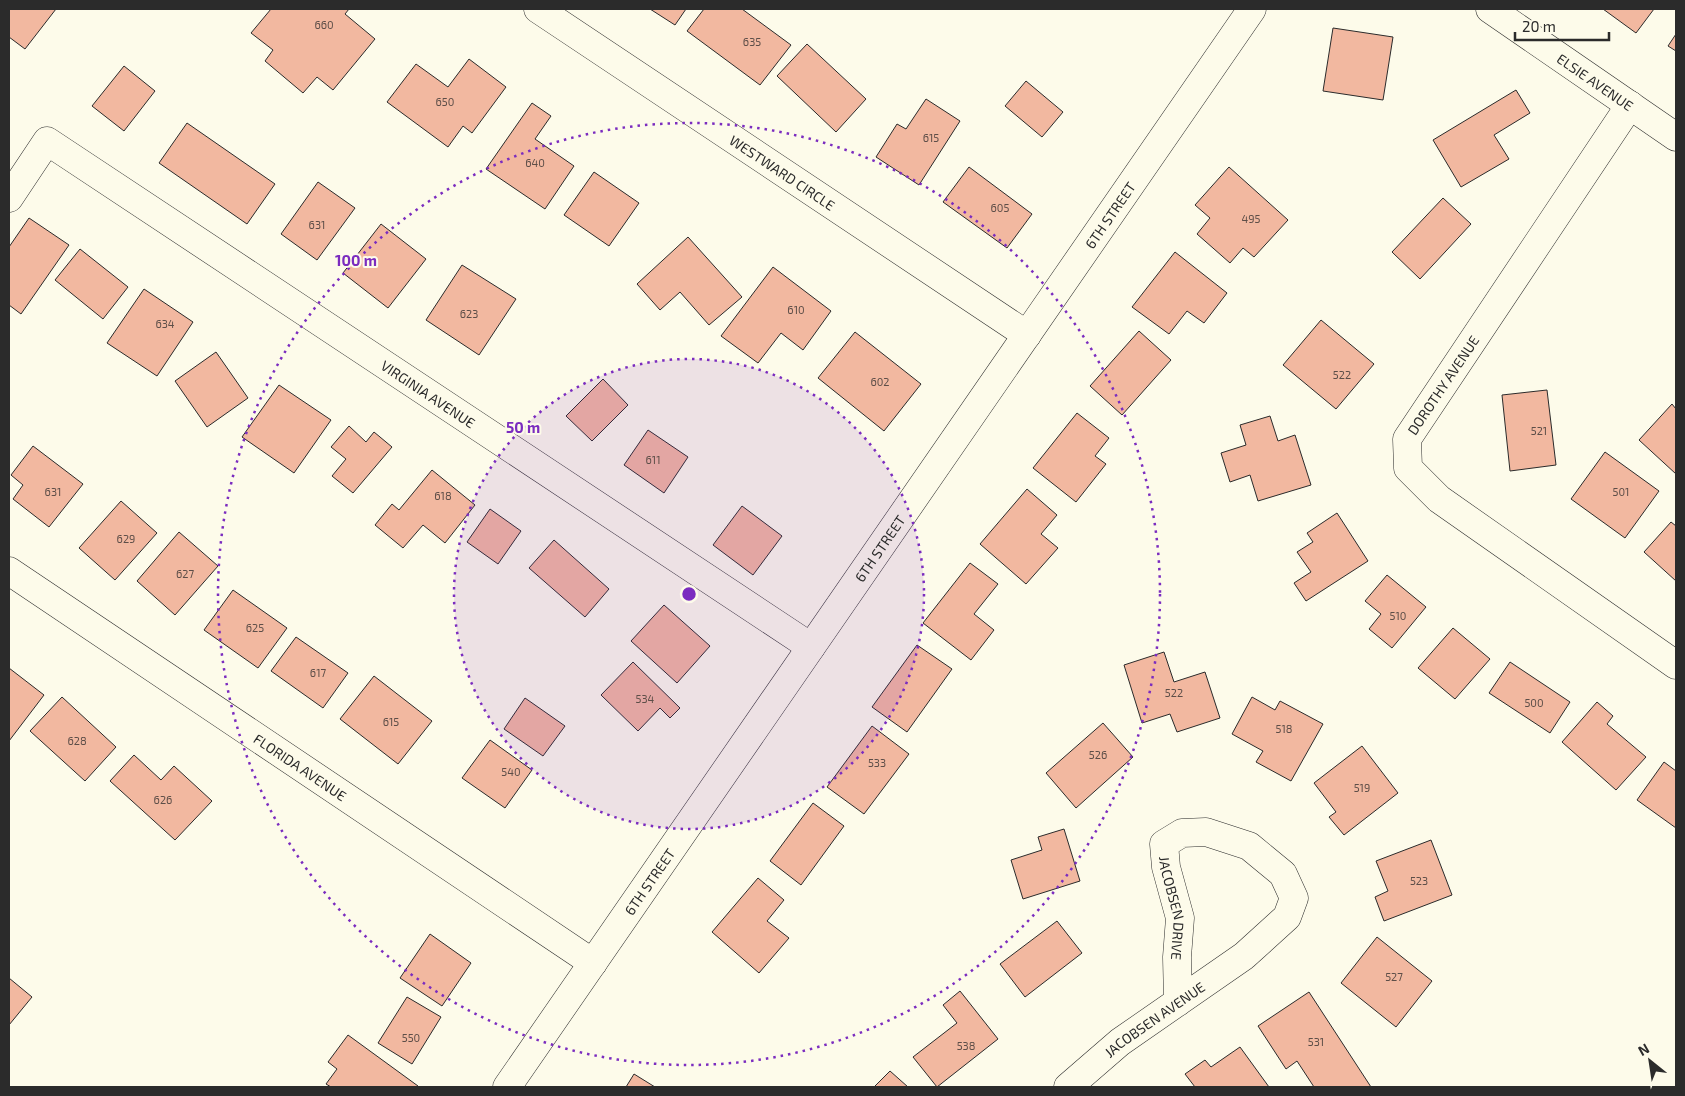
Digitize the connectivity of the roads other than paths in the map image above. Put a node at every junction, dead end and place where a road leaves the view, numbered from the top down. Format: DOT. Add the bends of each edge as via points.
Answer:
graph roads {
  1 [pos="538,9"];
  2 [pos="1252,9"];
  3 [pos="1490,9"];
  4 [pos="1630,105"];
  5 [pos="1676,137"];
  6 [pos="9,198"];
  7 [pos="1027,335"];
  8 [pos="9,571"];
  9 [pos="811,647"];
  10 [pos="1676,665"];
  11 [pos="1244,956"];
  12 [pos="593,963"];
  13 [pos="1178,1002"];
  14 [pos="507,1087"];
  15 [pos="1068,1087"];
  1 -- 7 [label="street, WESTWARD CIRCLE"];
  2 -- 7 [label="street, 6TH STREET"];
  3 -- 4 [label="street, ELSIE AVENUE"];
  4 -- 5 [label="street, ELSIE AVENUE"];
  4 -- 10 [label="street, DOROTHY AVENUE" via="1407,439 1408,468 1439,499"];
  6 -- 9 [label="street, VIRGINIA AVENUE" via="47,141"];
  7 -- 9 [label="street, 6TH STREET"];
  8 -- 12 [label="street, FLORIDA AVENUE"];
  9 -- 12 [label="street, 6TH STREET"];
  11 -- 13 [label="street, JACOBSEN AVENUE"];
  11 -- 13 [label="street, JACOBSEN DRIVE" via="1287,917 1294,898 1283,874 1249,846 1206,832 1182,834 1164,844 1166,867 1180,918"];
  12 -- 14 [label="street, 6TH STREET"];
  13 -- 15 [label="street, JACOBSEN AVENUE" via="1120,1042"];
}
